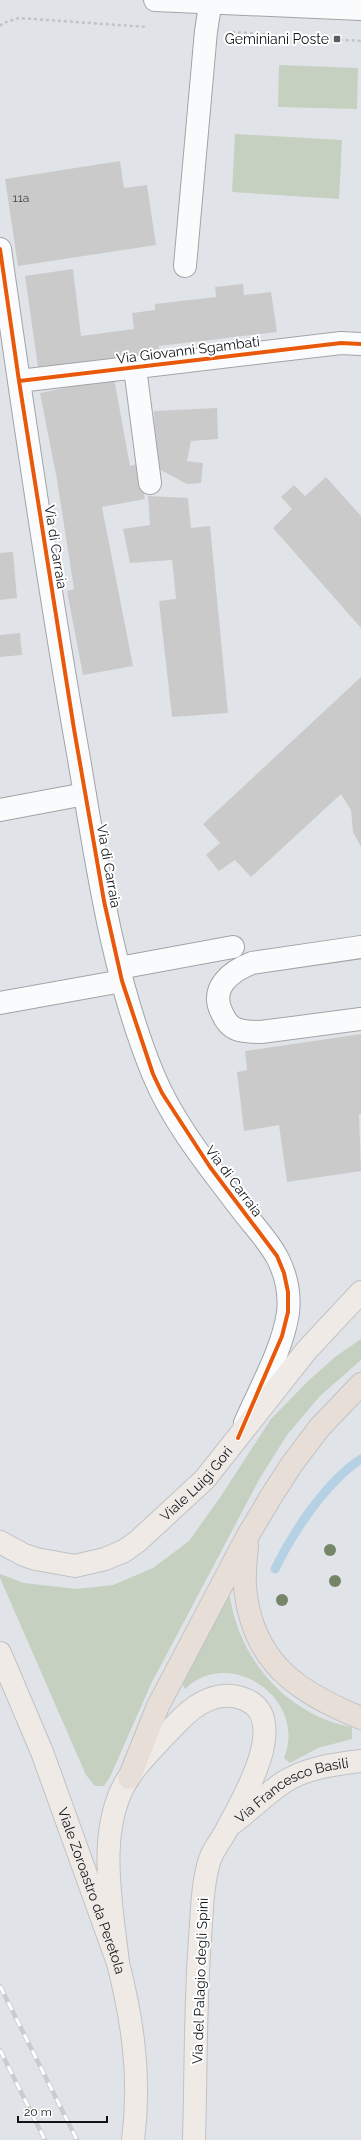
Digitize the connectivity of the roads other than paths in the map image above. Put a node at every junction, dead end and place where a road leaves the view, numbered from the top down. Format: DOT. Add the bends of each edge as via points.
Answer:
graph roads {
  1 [pos="155,0"];
  2 [pos="211,1"];
  3 [pos="361,9"];
  4 [pos="0,249"];
  5 [pos="185,266"];
  6 [pos="361,344"];
  7 [pos="135,368"];
  8 [pos="19,381"];
  9 [pos="150,483"];
  10 [pos="85,794"];
  11 [pos="0,810"];
  12 [pos="233,947"];
  13 [pos="361,947"];
  14 [pos="121,975"];
  15 [pos="0,1003"];
  16 [pos="361,1019"];
  17 [pos="361,1292"];
  18 [pos="361,1384"];
  19 [pos="238,1438"];
  20 [pos="247,1537"];
  21 [pos="0,1542"];
  22 [pos="0,1653"];
  23 [pos="361,1718"];
  24 [pos="361,1761"];
  25 [pos="129,1778"];
  26 [pos="228,1828"];
  27 [pos="118,1963"];
  28 [pos="133,2140"];
  29 [pos="194,2140"];
  1 -- 2 [label="street"];
  2 -- 3 [label="street"];
  2 -- 5 [label="street"];
  4 -- 8 [label="street, Via di Carraia"];
  6 -- 7 [label="street, Via Giovanni Sgambati" via="341,343"];
  7 -- 8 [label="street, Via Giovanni Sgambati"];
  7 -- 9 [label="street"];
  8 -- 10 [label="street, Via di Carraia"];
  10 -- 11 [label="street"];
  10 -- 14 [label="street, Via di Carraia" via="104,901"];
  12 -- 14 [label="street"];
  13 -- 16 [label="street" via="245,965 227,977 219,990 218,1000 225,1021 235,1028 247,1031 261,1032"];
  14 -- 15 [label="street"];
  14 -- 19 [label="street, Via di Carraia" via="153,1074 162,1093 210,1167 277,1256 284,1274 288,1292 288,1312 282,1336"];
  17 -- 19 [label="main road, Viale Luigi Gori" via="306,1351"];
  18 -- 20 [label="highway" via="320,1427 292,1464"];
  19 -- 21 [label="main road, Viale Luigi Gori" via="205,1479 152,1529 124,1551 105,1559 75,1566 50,1563 24,1555"];
  20 -- 23 [label="highway" via="245,1586 249,1612 268,1654 292,1682 308,1693"];
  20 -- 25 [label="highway" via="158,1706"];
  22 -- 27 [label="main road, Viale Zoroastro da Peretola" via="42,1752"];
  24 -- 26 [label="main road, Via Francesco Basili" via="338,1763 294,1777 268,1794"];
  25 -- 26 [label="main road" via="196,1705 227,1695 246,1700 260,1711 264,1720 265,1741 257,1766"];
  25 -- 27 [label="main road" via="115,1811 109,1851"];
  26 -- 29 [label="main road, Via del Palagio degli Spini" via="210,1858 203,1892 198,1962"];
  27 -- 28 [label="main road, Viale Zoroastro da Peretola" via="137,2070 138,2092"];
}
